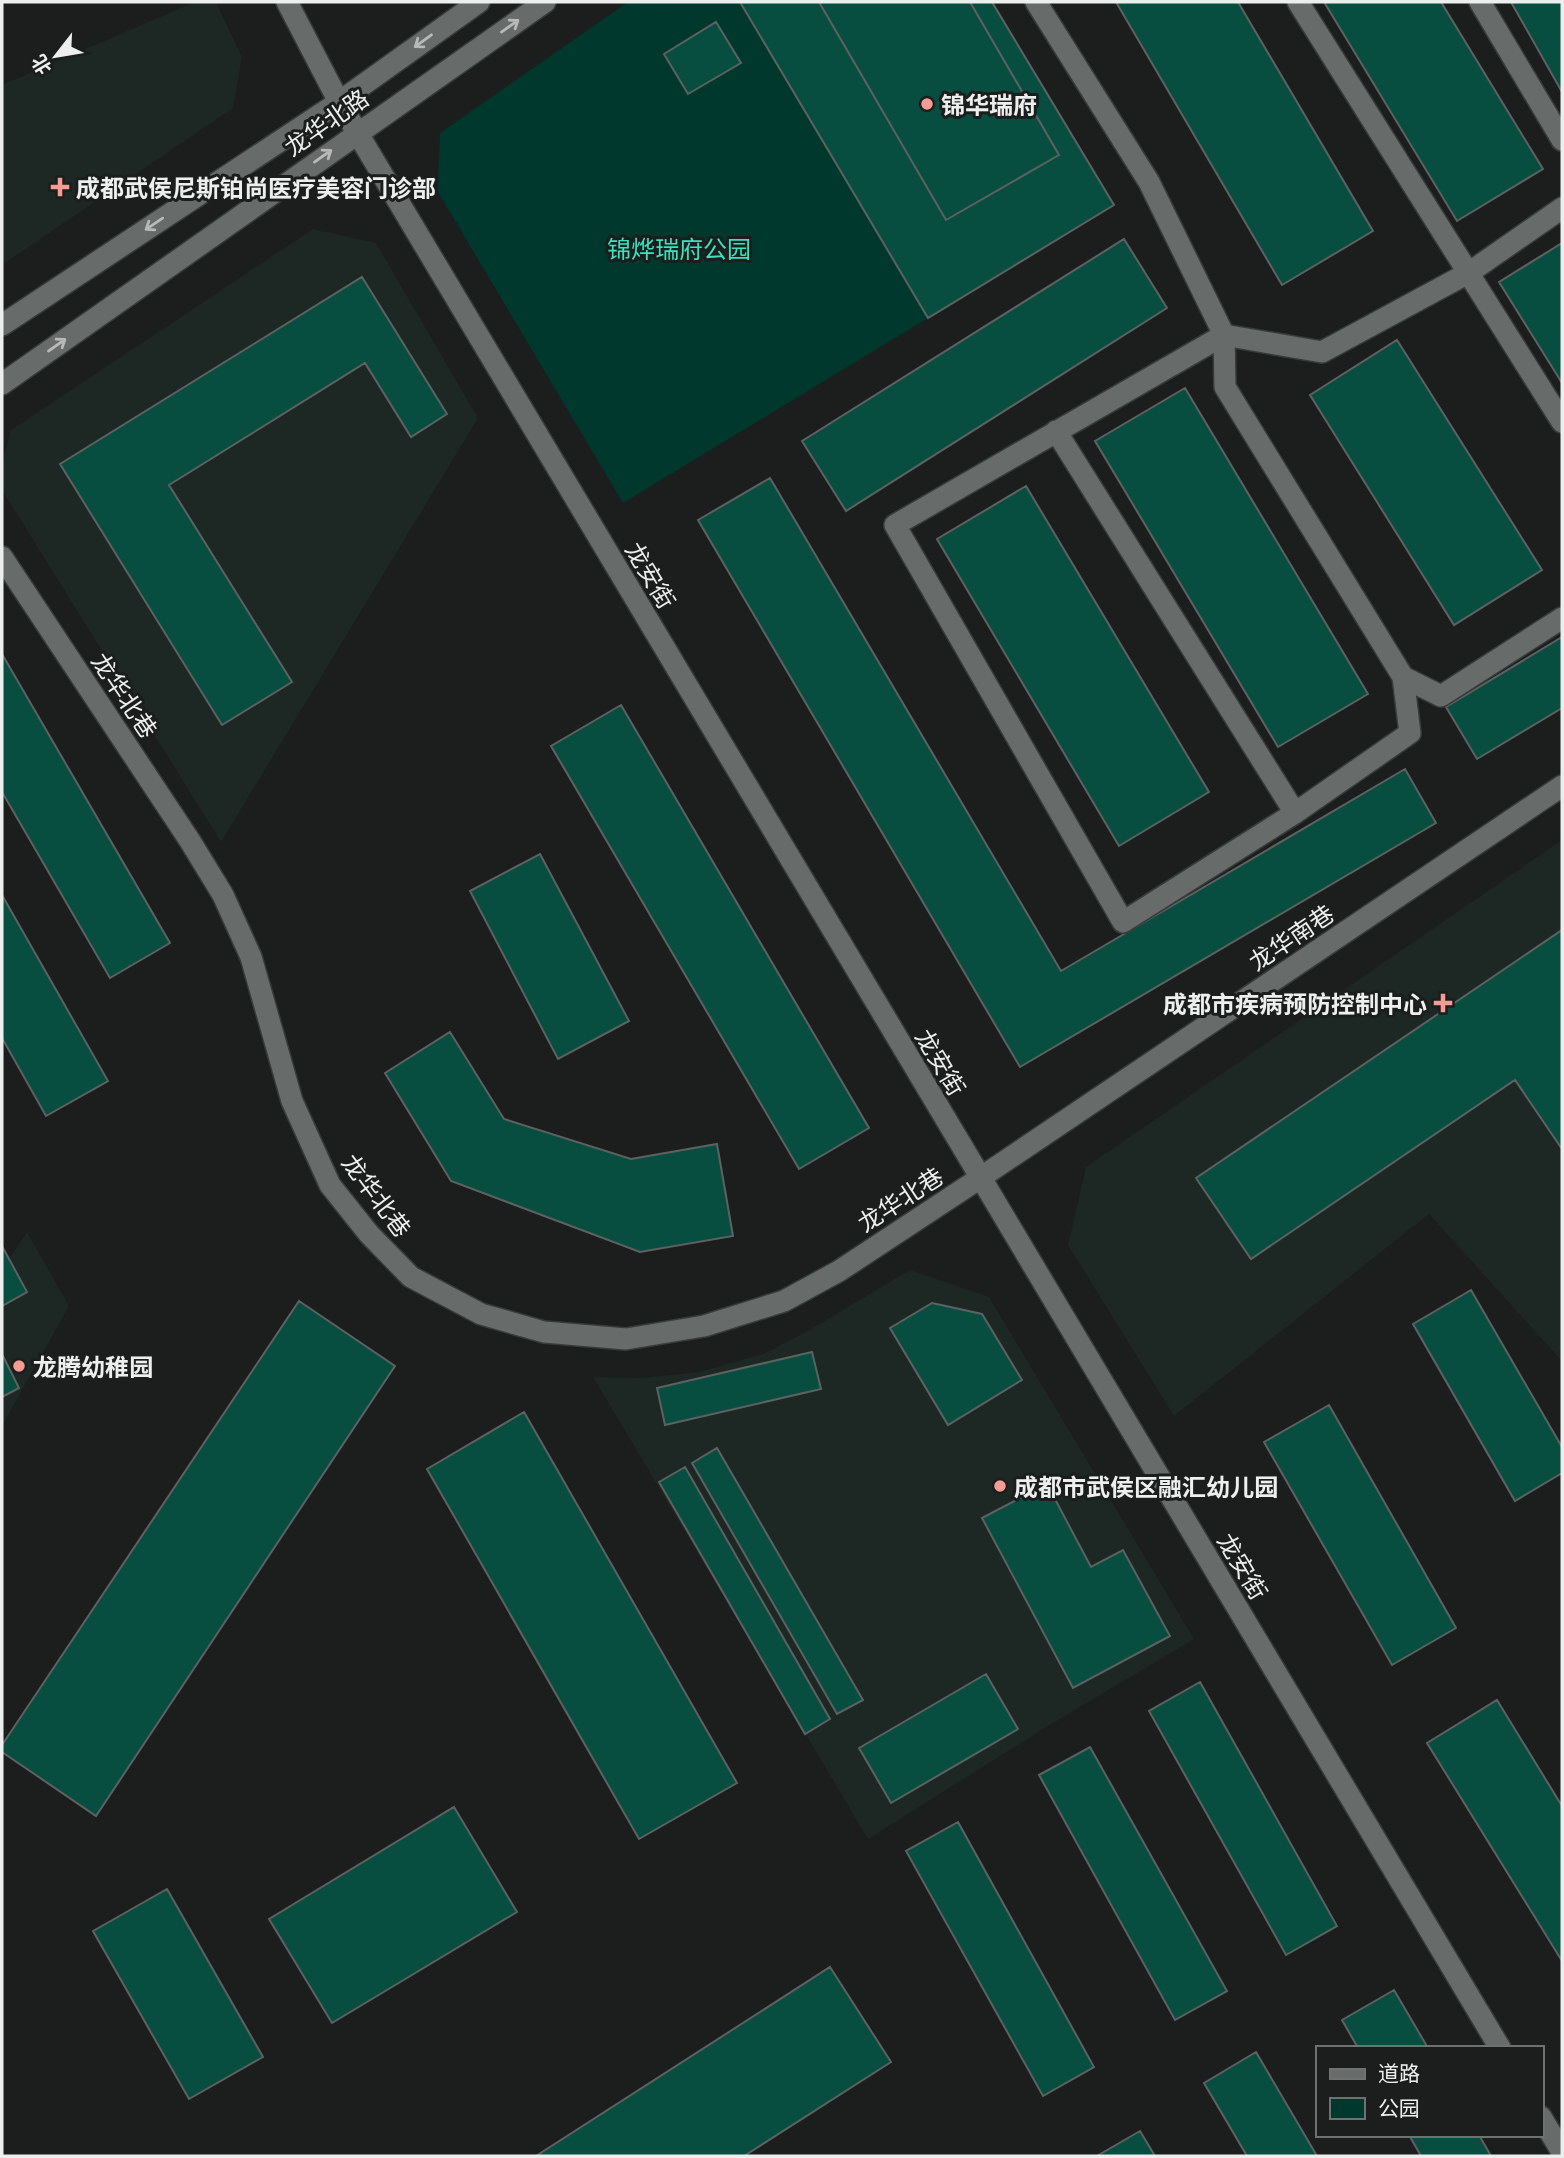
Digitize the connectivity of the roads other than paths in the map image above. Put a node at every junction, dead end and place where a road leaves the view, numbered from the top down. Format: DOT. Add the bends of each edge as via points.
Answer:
graph roads {
  1 [pos="287,2"];
  2 [pos="479,2"];
  3 [pos="545,2"];
  4 [pos="1036,2"];
  5 [pos="1298,2"];
  6 [pos="1480,2"];
  7 [pos="339,102"];
  8 [pos="357,132"];
  9 [pos="1562,140"];
  10 [pos="1562,208"];
  11 [pos="1470,272"];
  12 [pos="2,325"];
  13 [pos="1224,335"];
  14 [pos="2,384"];
  15 [pos="1562,422"];
  16 [pos="1056,431"];
  17 [pos="2,557"];
  18 [pos="1562,618"];
  19 [pos="1403,677"];
  20 [pos="1562,786"];
  21 [pos="1295,813"];
  22 [pos="980,1178"];
  23 [pos="1499,2046"];
  24 [pos="1543,2120"];
  25 [pos="1562,2152"];
  1 -- 7 [label="street, 龙安街"];
  2 -- 7 [label="street, 龙华北路, one-way"];
  8 -- 3 [label="street, 龙华北路, one-way"];
  4 -- 13 [label="street" via="1149,182"];
  5 -- 11 [label="street"];
  6 -- 9 [label="street"];
  7 -- 8 [label="street, 龙安街"];
  7 -- 12 [label="street, 龙华北路, one-way"];
  14 -- 8 [label="street, 龙华北路, one-way"];
  8 -- 22 [label="street, 龙安街"];
  10 -- 11 [label="street"];
  11 -- 13 [label="street" via="1322,352"];
  11 -- 15 [label="street"];
  13 -- 16 [label="street"];
  13 -- 19 [label="street" via="1225,387"];
  16 -- 21 [label="street"];
  16 -- 21 [label="street" via="895,525 1123,922"];
  17 -- 22 [label="street, 龙华北巷" via="223,895 251,957 292,1101 330,1185 411,1277 481,1314 544,1332 626,1339 678,1330 784,1301 839,1271"];
  18 -- 19 [label="street" via="1441,696"];
  19 -- 21 [label="street" via="1410,733"];
  20 -- 22 [label="street, 龙华南巷"];
  22 -- 23 [label="street, 龙安街"];
  24 -- 25 [label="street"];
}
